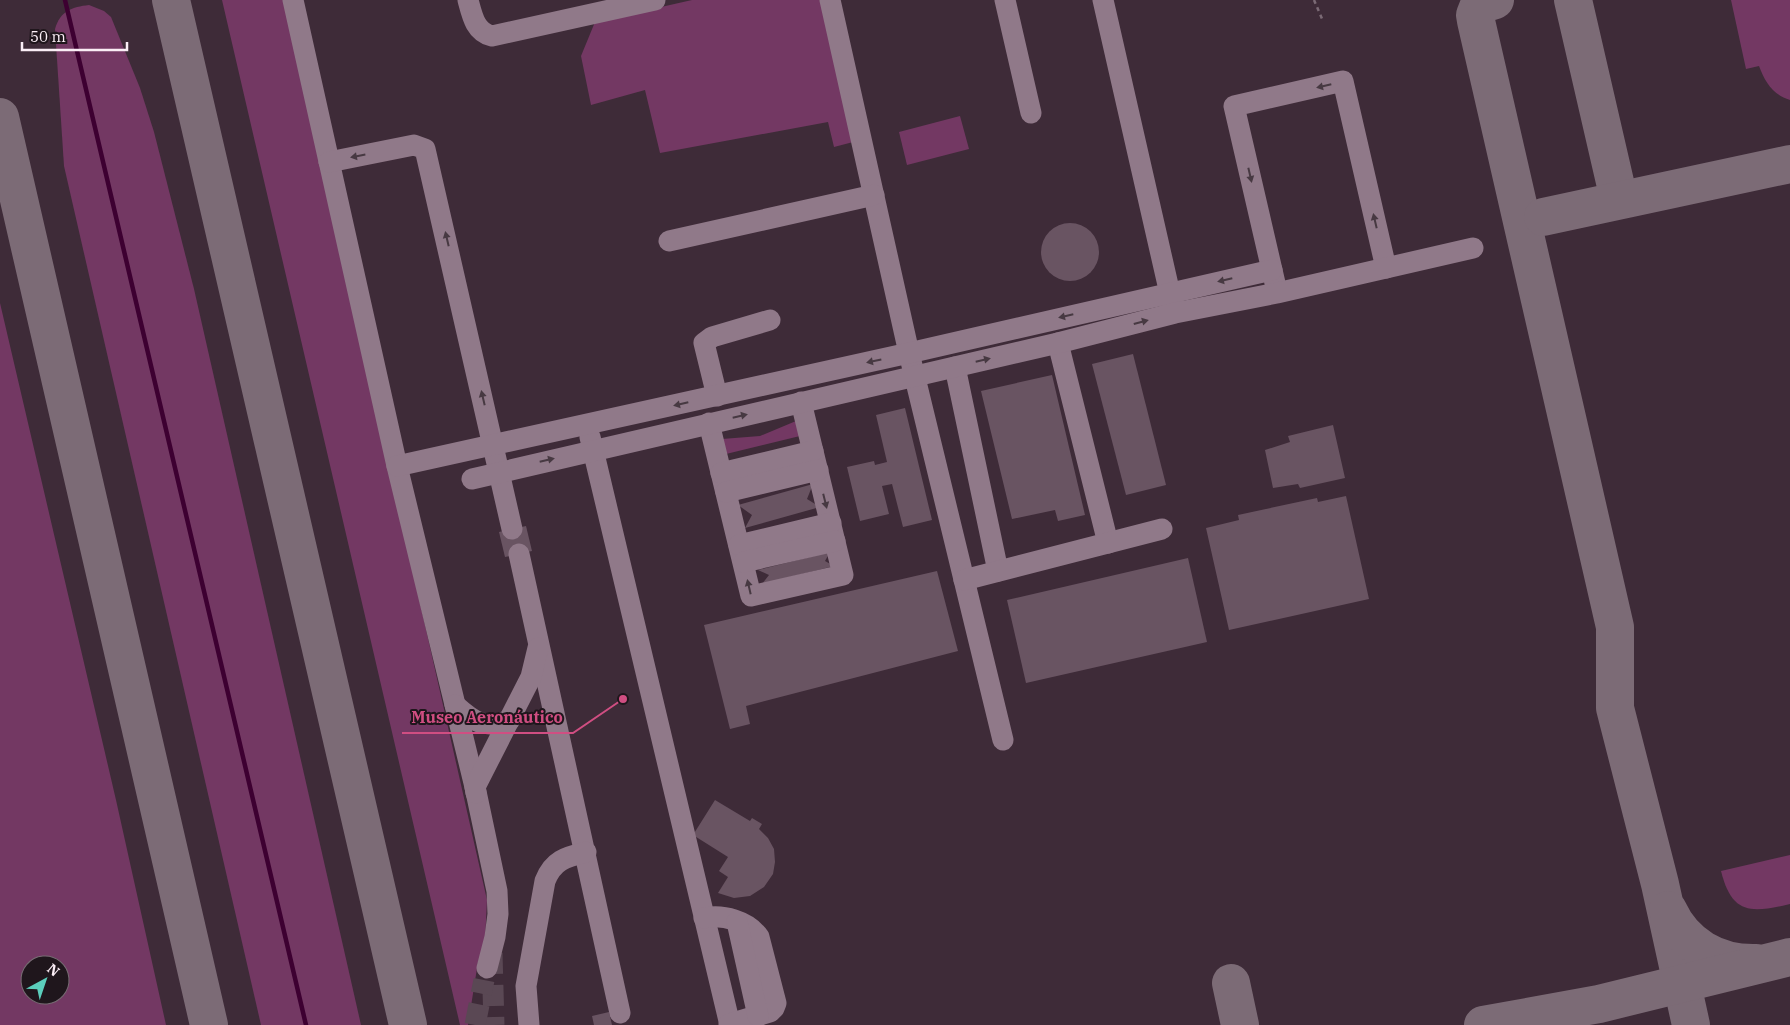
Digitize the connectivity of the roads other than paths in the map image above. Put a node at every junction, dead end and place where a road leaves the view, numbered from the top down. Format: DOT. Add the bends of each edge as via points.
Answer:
graph roads {
  1 [pos="293,0"];
  2 [pos="468,0"];
  3 [pos="655,0"];
  4 [pos="830,0"];
  5 [pos="1005,0"];
  6 [pos="1103,0"];
  7 [pos="1031,113"];
  8 [pos="329,162"];
  9 [pos="874,195"];
  10 [pos="669,241"];
  11 [pos="1473,248"];
  12 [pos="1386,268"];
  13 [pos="1272,270"];
  14 [pos="1169,292"];
  15 [pos="1277,293"];
  16 [pos="1174,313"];
  17 [pos="770,320"];
  18 [pos="1058,343"];
  19 [pos="909,353"];
  20 [pos="955,367"];
  21 [pos="914,376"];
  22 [pos="717,396"];
  23 [pos="801,402"];
  24 [pos="709,423"];
  25 [pos="588,424"];
  26 [pos="494,445"];
  27 [pos="593,450"];
  28 [pos="815,461"];
  29 [pos="397,466"];
  30 [pos="500,472"];
  31 [pos="472,479"];
  32 [pos="724,482"];
  33 [pos="512,529"];
  34 [pos="1162,530"];
  35 [pos="833,532"];
  36 [pos="1108,543"];
  37 [pos="519,554"];
  38 [pos="742,554"];
  39 [pos="998,571"];
  40 [pos="964,580"];
  41 [pos="539,641"];
  42 [pos="520,700"];
  43 [pos="455,705"];
  44 [pos="552,707"];
  45 [pos="509,720"];
  46 [pos="1003,740"];
  47 [pos="475,787"];
  48 [pos="586,852"];
  49 [pos="704,918"];
  50 [pos="490,957"];
  51 [pos="620,1014"];
  52 [pos="729,1024"];
  53 [pos="529,1025"];
  1 -- 8 [label="street"];
  2 -- 3 [label="street" via="472,18 482,32 492,36"];
  4 -- 9 [label="street"];
  5 -- 7 [label="street"];
  6 -- 14 [label="street"];
  26 -- 8 [label="street, one-way" via="425,149 414,145"];
  8 -- 29 [label="street"];
  9 -- 10 [label="street"];
  9 -- 19 [label="street"];
  11 -- 12 [label="street"];
  12 -- 13 [label="street, one-way" via="1342,81 1234,106"];
  12 -- 15 [label="street"];
  13 -- 14 [label="street, one-way"];
  13 -- 15 [label="street"];
  14 -- 16 [label="street"];
  14 -- 19 [label="street, one-way"];
  15 -- 16 [label="street"];
  18 -- 16 [label="street, one-way"];
  17 -- 22 [label="street" via="712,337 704,343"];
  20 -- 18 [label="street, one-way"];
  18 -- 36 [label="street"];
  19 -- 21 [label="street"];
  19 -- 22 [label="street, one-way"];
  20 -- 21 [label="street"];
  20 -- 39 [label="street"];
  21 -- 23 [label="street"];
  21 -- 40 [label="street"];
  22 -- 25 [label="street, one-way"];
  24 -- 23 [label="street, one-way"];
  23 -- 28 [label="street"];
  24 -- 27 [label="street"];
  24 -- 32 [label="street"];
  25 -- 26 [label="street"];
  25 -- 27 [label="street"];
  26 -- 29 [label="street"];
  26 -- 30 [label="street"];
  30 -- 27 [label="street, one-way"];
  27 -- 49 [label="street"];
  28 -- 32 [label="street"];
  28 -- 35 [label="street, one-way"];
  29 -- 43 [label="street"];
  30 -- 31 [label="street"];
  30 -- 33 [label="street"];
  32 -- 38 [label="street"];
  34 -- 36 [label="street"];
  35 -- 38 [label="street"];
  35 -- 38 [label="street, one-way" via="843,575 751,596"];
  36 -- 39 [label="street"];
  37 -- 41 [label="street"];
  39 -- 40 [label="street"];
  40 -- 46 [label="street"];
  41 -- 42 [label="street" via="531,677"];
  41 -- 44 [label="street"];
  42 -- 44 [label="street" via="538,700"];
  42 -- 45 [label="street"];
  43 -- 45 [label="street" via="479,723 495,725"];
  43 -- 47 [label="street"];
  44 -- 48 [label="street"];
  45 -- 47 [label="street"];
  47 -- 50 [label="street" via="497,891 498,914"];
  48 -- 51 [label="street"];
  48 -- 53 [label="street" via="558,861 545,881 526,986"];
  49 -- 52 [label="street"];
  49 -- 52 [label="street" via="719,915 737,922 758,1016"];
}
